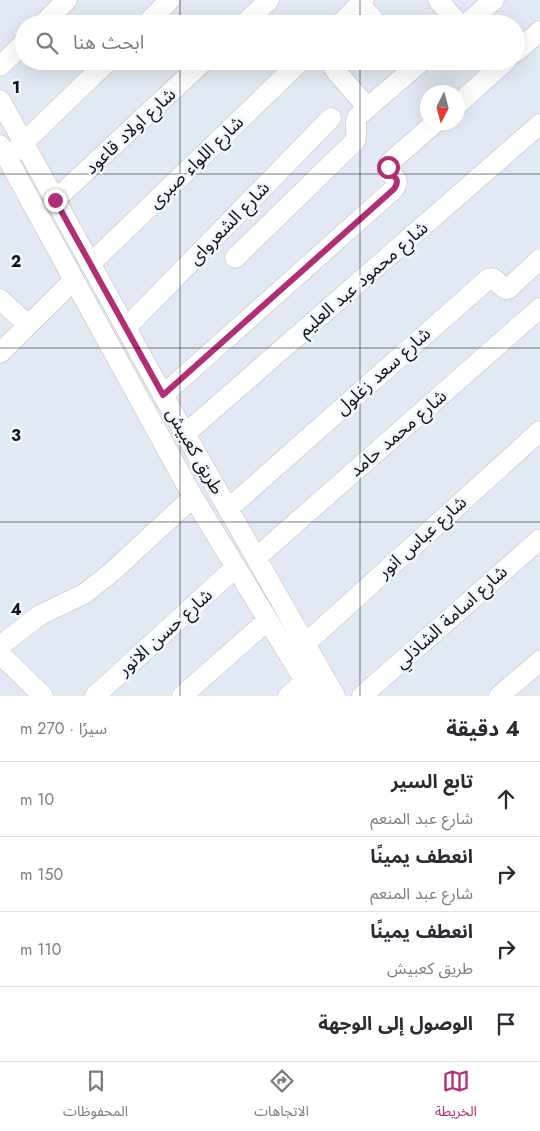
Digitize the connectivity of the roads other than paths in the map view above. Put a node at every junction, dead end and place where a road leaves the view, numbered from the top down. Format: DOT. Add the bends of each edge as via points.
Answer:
graph roads {
  1 [pos="67,0"];
  2 [pos="170,0"];
  3 [pos="269,0"];
  4 [pos="438,0"];
  5 [pos="494,0"];
  6 [pos="362,2"];
  7 [pos="52,15"];
  8 [pos="155,15"];
  9 [pos="253,15"];
  10 [pos="349,15"];
  11 [pos="371,15"];
  12 [pos="451,15"];
  13 [pos="476,15"];
  14 [pos="540,31"];
  15 [pos="525,44"];
  16 [pos="15,52"];
  17 [pos="0,66"];
  18 [pos="99,70"];
  19 [pos="194,70"];
  20 [pos="292,70"];
  21 [pos="334,70"];
  22 [pos="409,70"];
  23 [pos="496,70"];
  24 [pos="465,98"];
  25 [pos="0,100"];
  26 [pos="368,108"];
  27 [pos="331,118"];
  28 [pos="540,124"];
  29 [pos="427,130"];
  30 [pos="24,144"];
  31 [pos="4,151"];
  32 [pos="55,200"];
  33 [pos="235,258"];
  34 [pos="540,259"];
  35 [pos="90,264"];
  36 [pos="74,280"];
  37 [pos="0,299"];
  38 [pos="540,308"];
  39 [pos="28,325"];
  40 [pos="126,328"];
  41 [pos="0,353"];
  42 [pos="163,395"];
  43 [pos="540,431"];
  44 [pos="186,434"];
  45 [pos="193,497"];
  46 [pos="228,509"];
  47 [pos="243,535"];
  48 [pos="540,539"];
  49 [pos="224,547"];
  50 [pos="256,558"];
  51 [pos="236,567"];
  52 [pos="268,620"];
  53 [pos="3,642"];
  54 [pos="305,644"];
  55 [pos="540,661"];
  56 [pos="310,689"];
  57 [pos="42,696"];
  58 [pos="95,696"];
  59 [pos="182,696"];
  60 [pos="288,696"];
  61 [pos="335,696"];
  62 [pos="362,696"];
  63 [pos="499,696"];
  1 -- 7 [label="street"];
  2 -- 8 [label="street"];
  3 -- 9 [label="street"];
  4 -- 12 [label="street"];
  5 -- 13 [label="street"];
  6 -- 10 [label="street"];
  6 -- 11 [label="street"];
  14 -- 15 [label="street"];
  16 -- 17 [label="street"];
  18 -- 30 [label="street"];
  19 -- 32 [label="street, شارع اولاد قاعود"];
  20 -- 35 [label="street, شارع اللواء صبرى"];
  21 -- 26 [label="street"];
  22 -- 26 [label="street"];
  23 -- 24 [label="street"];
  25 -- 30 [label="street, طريق كعبيش"];
  26 -- 33 [label="street" via="356,120 355,141"];
  27 -- 40 [label="street, شارع الشعرواى"];
  28 -- 44 [label="street, شارع محمود عبد العليم"];
  29 -- 42 [label="street" via="389,163 388,171 397,182 394,189"];
  30 -- 31 [label="street"];
  30 -- 32 [label="street, طريق كعبيش"];
  31 -- 36 [label="street, طريق كعبيش"];
  32 -- 35 [label="street, طريق كعبيش"];
  34 -- 46 [label="street, شارع سعد زغلول" via="508,289 493,278 488,279"];
  35 -- 40 [label="street, طريق كعبيش"];
  36 -- 39 [label="street"];
  36 -- 45 [label="street, طريق كعبيش"];
  37 -- 39 [label="street"];
  38 -- 50 [label="street, شارع محمد حامد"];
  39 -- 41 [label="street"];
  40 -- 42 [label="street, طريق كعبيش"];
  42 -- 44 [label="street, طريق كعبيش"];
  43 -- 54 [label="street, شارع عباس انور"];
  44 -- 46 [label="street, طريق كعبيش"];
  45 -- 49 [label="street, طريق كعبيش"];
  45 -- 53 [label="street" via="84,594 40,615"];
  46 -- 47 [label="street, طريق كعبيش"];
  47 -- 49 [label="street"];
  47 -- 50 [label="street, طريق كعبيش"];
  48 -- 62 [label="street, شارع اسامة الشاذلي"];
  49 -- 51 [label="street, طريق كعبيش"];
  50 -- 54 [label="street, طريق كعبيش"];
  51 -- 52 [label="street, طريق كعبيش"];
  51 -- 58 [label="street, شارع حسن الانور"];
  52 -- 56 [label="street, طريق كعبيش"];
  52 -- 59 [label="street"];
  53 -- 57 [label="street"];
  54 -- 61 [label="street, طريق كعبيش"];
  55 -- 63 [label="street"];
  56 -- 60 [label="street"];
}
